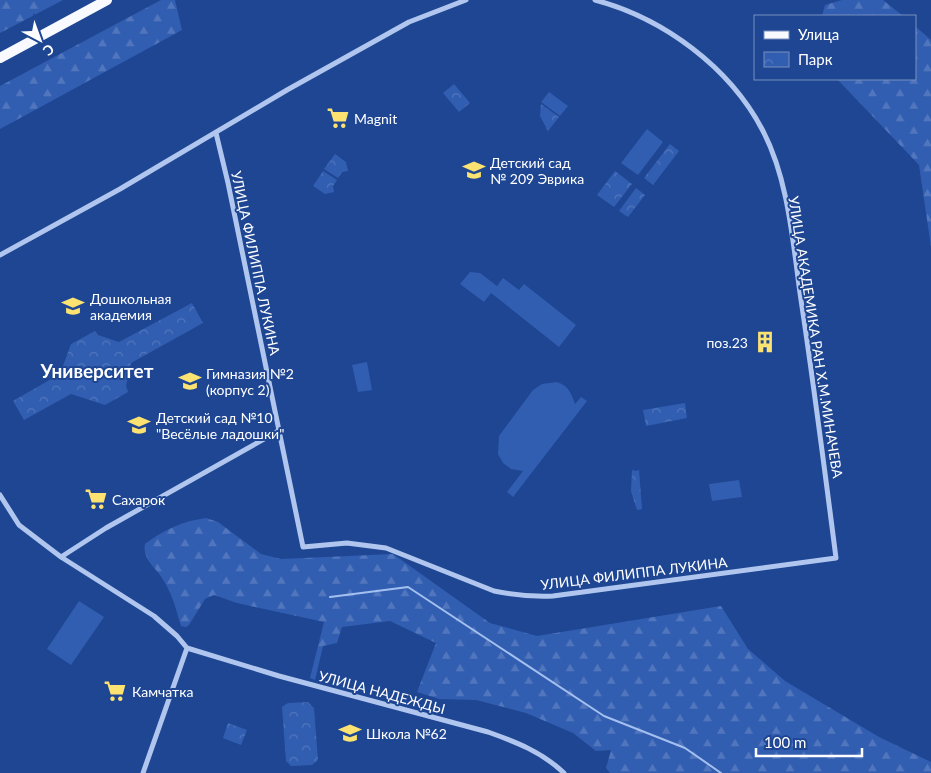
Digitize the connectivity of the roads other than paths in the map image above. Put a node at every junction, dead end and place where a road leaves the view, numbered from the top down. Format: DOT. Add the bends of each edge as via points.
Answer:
graph roads {
  1 [pos="108,0"];
  2 [pos="466,0"];
  3 [pos="595,0"];
  4 [pos="0,58"];
  5 [pos="216,133"];
  6 [pos="0,255"];
  7 [pos="280,430"];
  8 [pos="0,495"];
  9 [pos="61,557"];
  10 [pos="836,558"];
  11 [pos="187,648"];
  12 [pos="143,773"];
  13 [pos="564,773"];
  1 -- 4 [label="main road"];
  2 -- 5 [label="street" via="409,22"];
  3 -- 10 [label="street, УЛИЦА АКАДЕМИКА РАН Х.М.МИНАЧЕВА" via="645,18 697,52 742,98 768,142 787,204"];
  5 -- 6 [label="street"];
  5 -- 7 [label="street, УЛИЦА ФИЛИППА ЛУКИНА"];
  7 -- 9 [label="street" via="106,528"];
  7 -- 10 [label="street, УЛИЦА ФИЛИППА ЛУКИНА" via="303,547 347,543 386,548 494,591 522,596 553,596"];
  8 -- 9 [label="street" via="19,525"];
  9 -- 11 [label="street" via="154,616"];
  11 -- 12 [label="street"];
  11 -- 13 [label="street, УЛИЦА НАДЕЖДЫ" via="488,732 540,753"];
}
